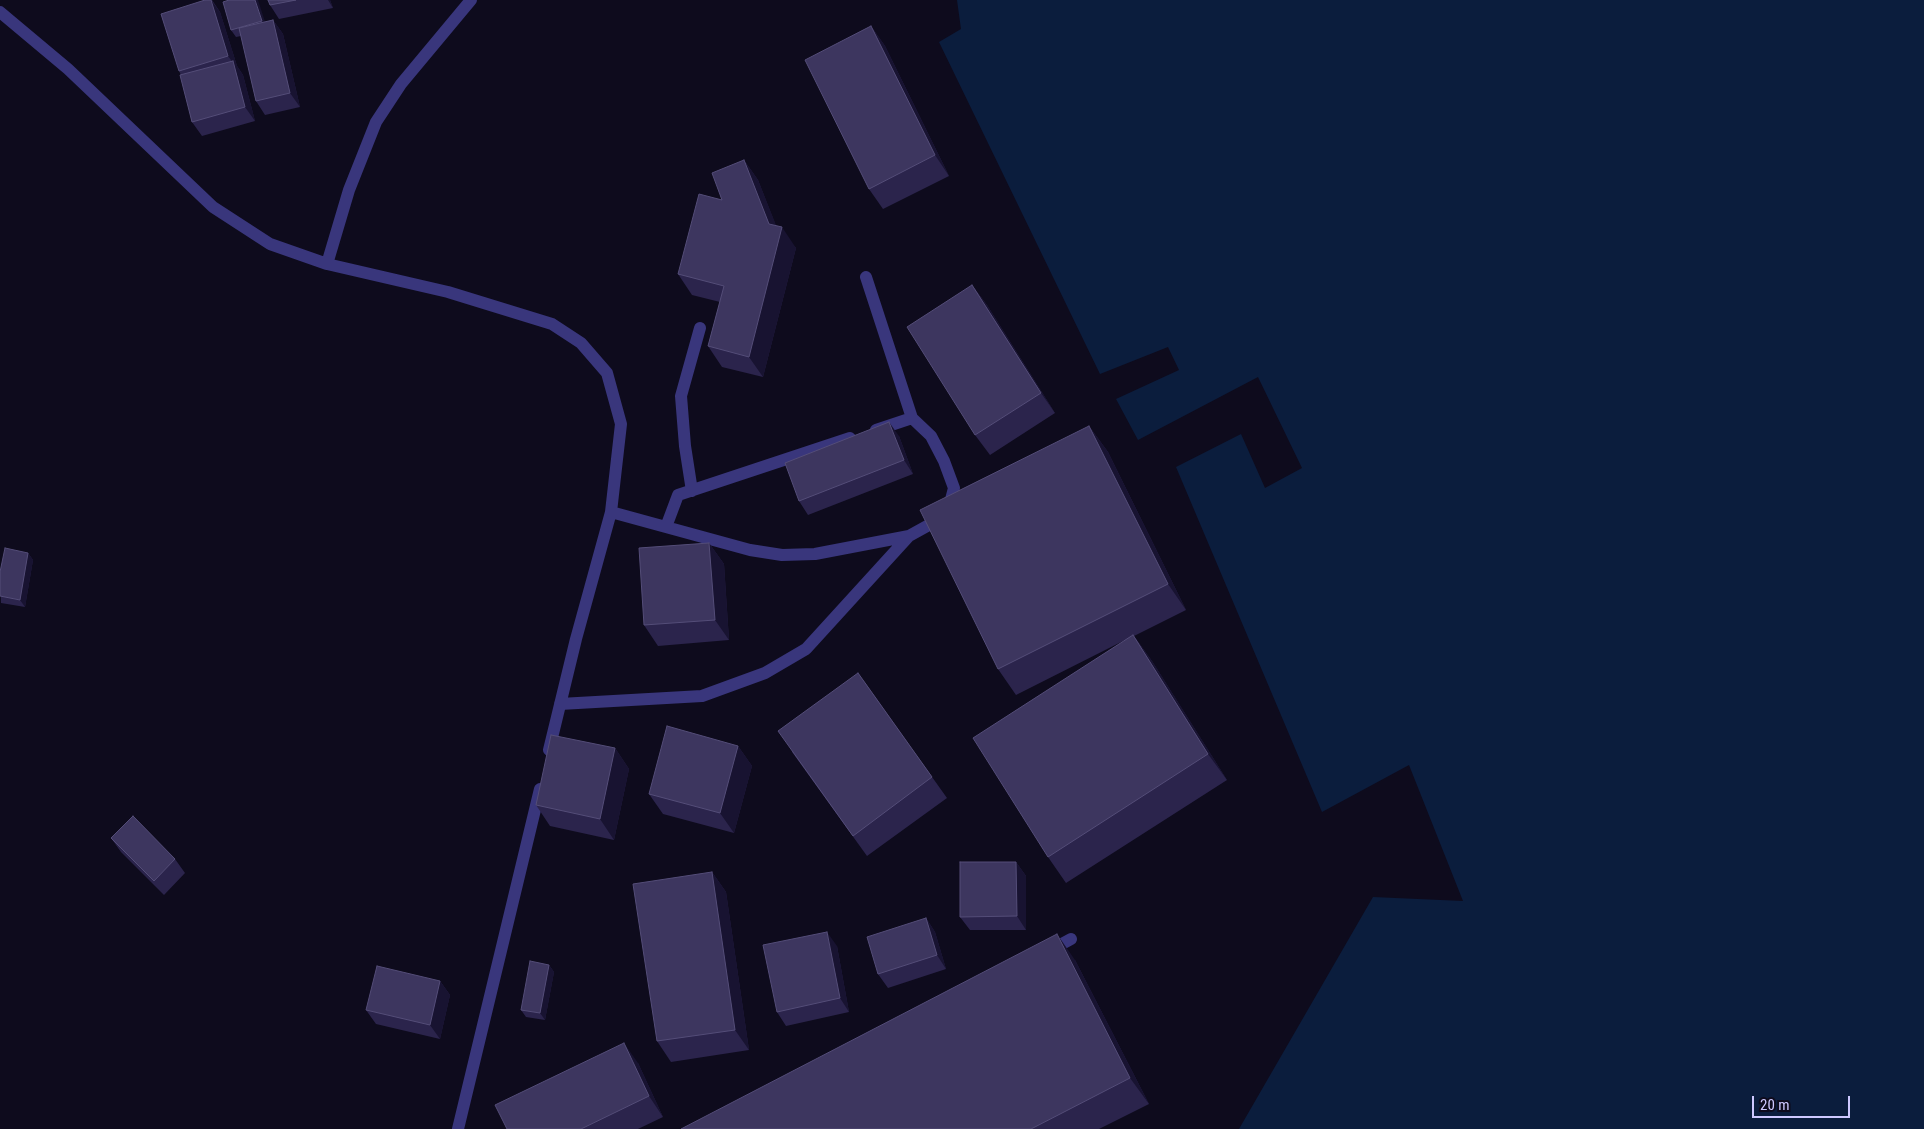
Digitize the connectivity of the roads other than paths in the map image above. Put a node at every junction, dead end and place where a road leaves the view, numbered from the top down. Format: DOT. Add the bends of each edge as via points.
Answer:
graph roads {
  1 [pos="470,0"];
  2 [pos="0,12"];
  3 [pos="327,264"];
  4 [pos="866,278"];
  5 [pos="700,328"];
  6 [pos="912,418"];
  7 [pos="692,490"];
  8 [pos="611,512"];
  9 [pos="666,527"];
  10 [pos="909,536"];
  11 [pos="560,704"];
  12 [pos="546,761"];
  13 [pos="542,780"];
  14 [pos="1071,939"];
  15 [pos="1036,958"];
  16 [pos="458,1129"];
  1 -- 3 [label="street" via="402,84 376,122 349,190"];
  2 -- 3 [label="street" via="68,69 213,207 270,244"];
  3 -- 8 [label="street" via="448,292 552,324 581,343 607,373 621,424"];
  4 -- 6 [label="street"];
  5 -- 7 [label="street" via="681,396"];
  6 -- 7 [label="street"];
  6 -- 10 [label="street" via="931,436 954,488 947,515"];
  7 -- 9 [label="street" via="678,495"];
  8 -- 9 [label="street"];
  8 -- 11 [label="street"];
  9 -- 10 [label="street" via="750,550 782,555 815,554"];
  10 -- 11 [label="street" via="806,649 765,673 702,696"];
  11 -- 12 [label="street"];
  13 -- 16 [label="street"];
  14 -- 15 [label="street"];
}
